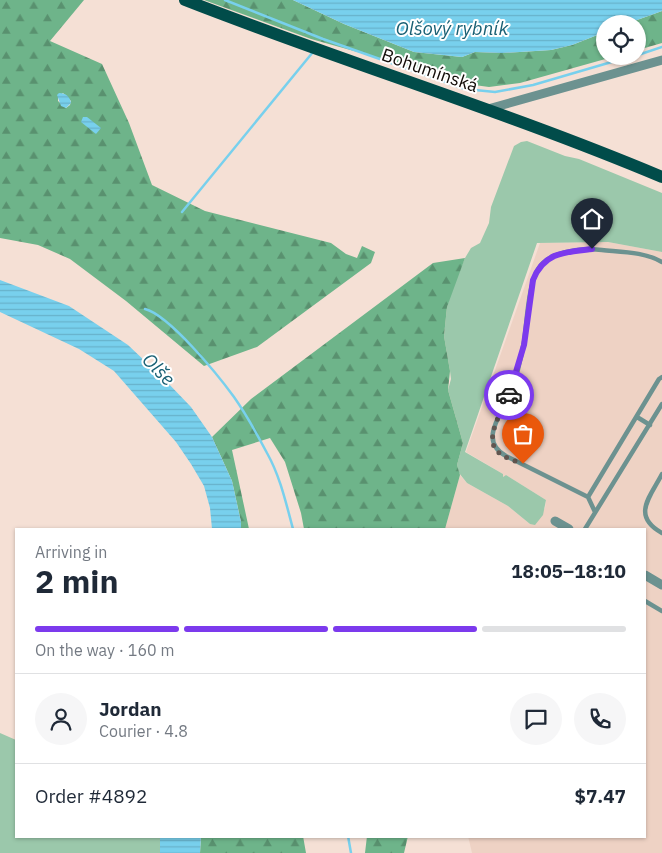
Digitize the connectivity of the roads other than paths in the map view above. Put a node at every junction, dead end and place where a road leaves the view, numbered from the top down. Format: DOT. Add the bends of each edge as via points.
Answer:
graph roads {
  1 [pos="185,0"];
  2 [pos="662,60"];
  3 [pos="488,109"];
  4 [pos="662,177"];
  5 [pos="662,262"];
  6 [pos="662,377"];
  7 [pos="662,404"];
  8 [pos="637,417"];
  9 [pos="650,425"];
  10 [pos="662,474"];
  11 [pos="588,497"];
  12 [pos="595,512"];
  13 [pos="555,522"];
  14 [pos="567,528"];
  15 [pos="586,528"];
  16 [pos="662,533"];
  17 [pos="646,576"];
  18 [pos="662,585"];
  19 [pos="646,602"];
  20 [pos="662,611"];
  1 -- 3 [label="main road, Bohumínská"];
  2 -- 3 [label="street"];
  3 -- 4 [label="main road, Bohumínská"];
  5 -- 11 [label="lane" via="639,254 592,249 564,252 542,263 533,280 524,345 512,390 493,429 493,446 498,452"];
  6 -- 8 [label="lane"];
  7 -- 9 [label="lane"];
  8 -- 9 [label="lane"];
  8 -- 11 [label="lane"];
  9 -- 12 [label="lane"];
  10 -- 16 [label="lane" via="644,508 647,522"];
  11 -- 12 [label="lane"];
  12 -- 15 [label="lane"];
  13 -- 14 [label="street"];
  17 -- 18 [label="street"];
  19 -- 20 [label="lane"];
}
